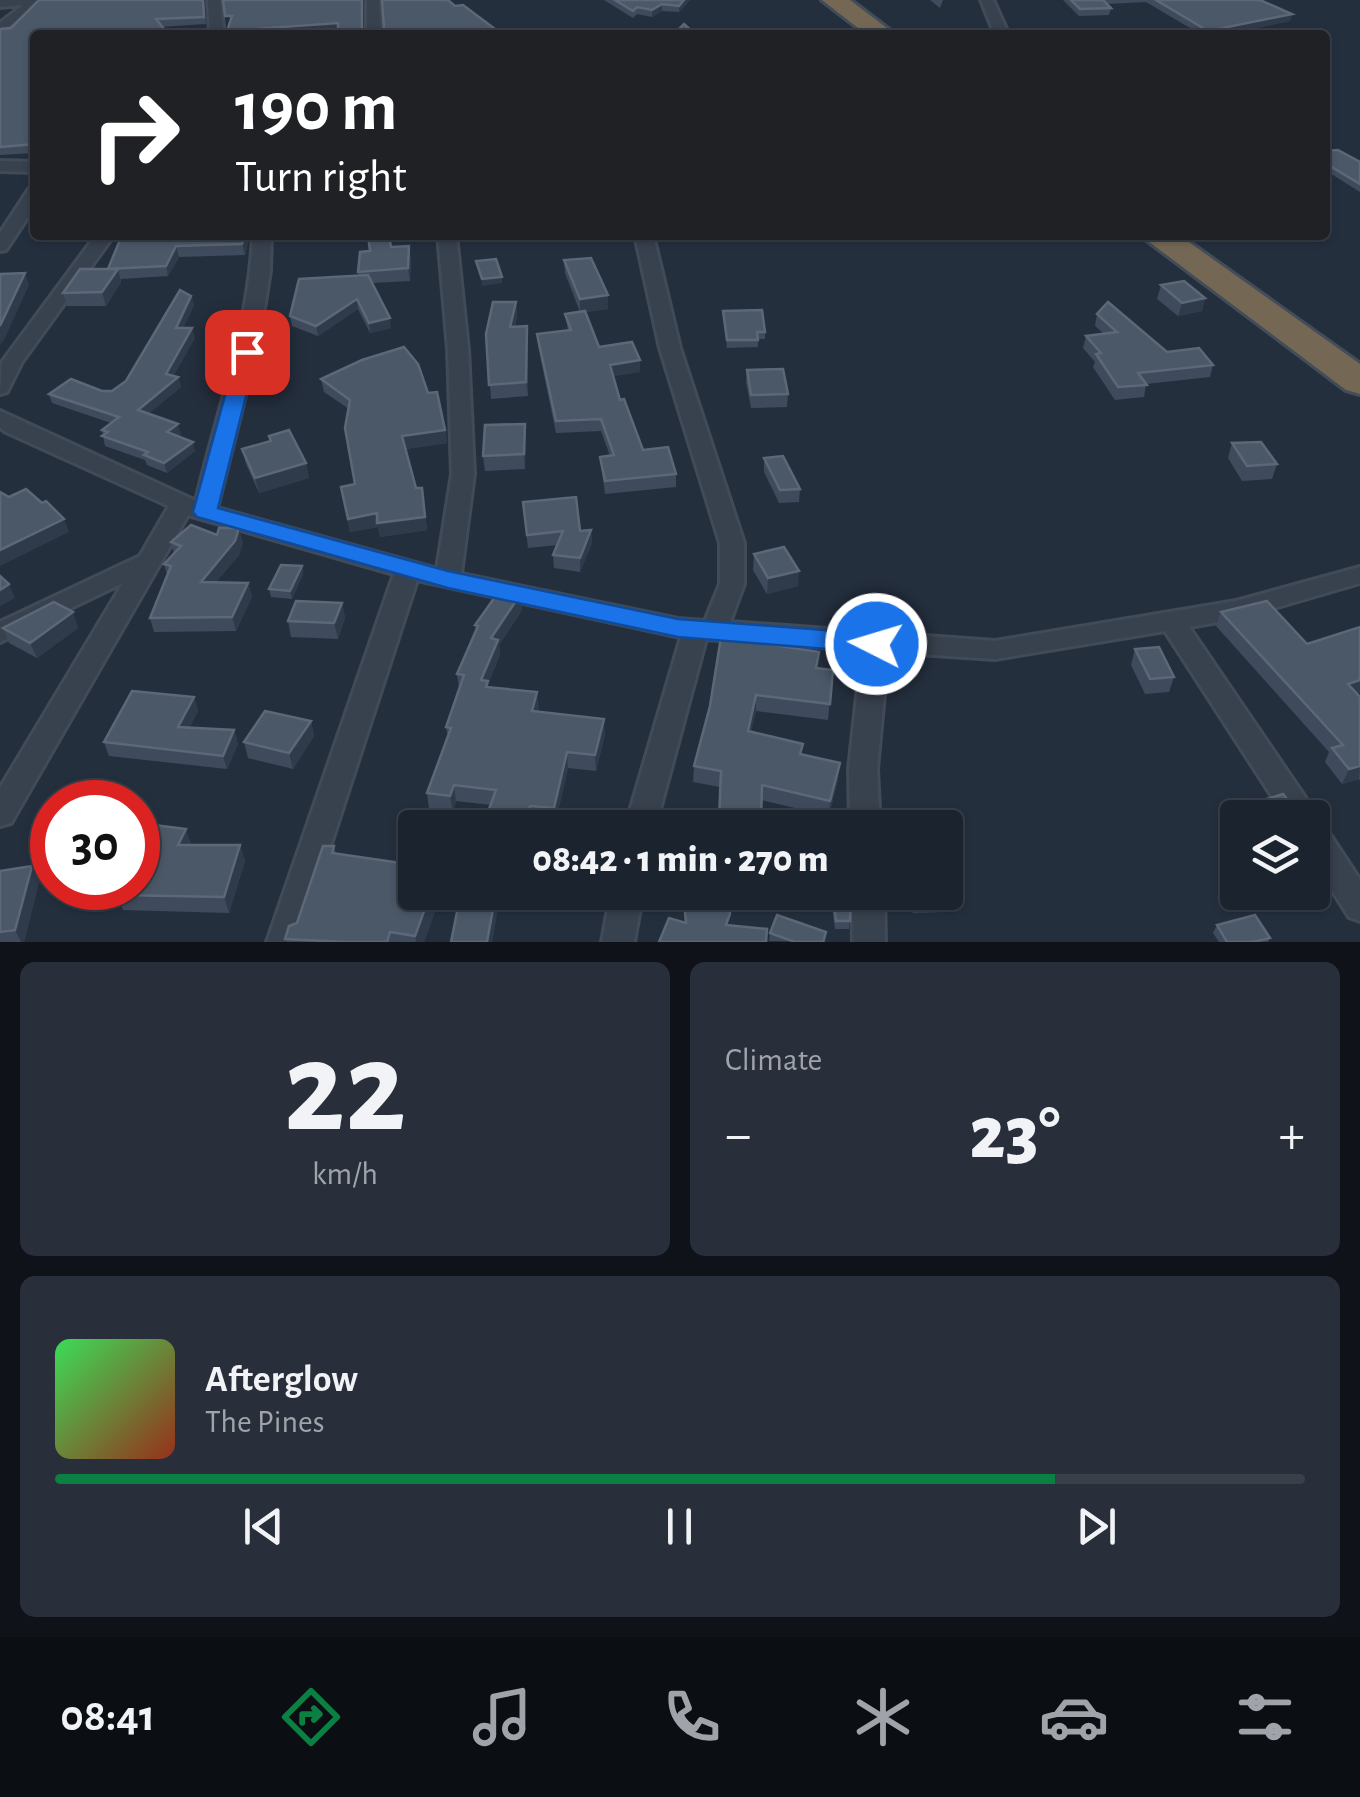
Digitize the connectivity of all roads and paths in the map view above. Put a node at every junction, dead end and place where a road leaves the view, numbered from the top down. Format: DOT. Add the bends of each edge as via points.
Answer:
graph roads {
  1 [pos="34,0"];
  2 [pos="214,0"];
  3 [pos="373,0"];
  4 [pos="834,0"];
  5 [pos="987,0"];
  6 [pos="0,3"];
  7 [pos="0,29"];
  8 [pos="217,30"];
  9 [pos="374,30"];
  10 [pos="877,30"];
  11 [pos="1000,30"];
  12 [pos="0,166"];
  13 [pos="30,167"];
  14 [pos="30,201"];
  15 [pos="101,240"];
  16 [pos="262,240"];
  17 [pos="447,240"];
  18 [pos="645,240"];
  19 [pos="1164,240"];
  20 [pos="0,246"];
  21 [pos="1360,382"];
  22 [pos="0,388"];
  23 [pos="0,417"];
  24 [pos="194,507"];
  25 [pos="146,562"];
  26 [pos="408,569"];
  27 [pos="1360,575"];
  28 [pos="448,580"];
  29 [pos="1171,620"];
  30 [pos="705,630"];
  31 [pos="0,633"];
  32 [pos="876,644"];
  33 [pos="1290,800"];
  34 [pos="646,810"];
  35 [pos="864,810"];
  36 [pos="0,814"];
  37 [pos="1330,861"];
  38 [pos="1360,907"];
  39 [pos="624,910"];
  40 [pos="868,910"];
  41 [pos="283,942"];
  42 [pos="618,942"];
  43 [pos="869,942"];
  1 -- 6 [label="street"];
  1 -- 7 [label="street"];
  2 -- 8 [label="street"];
  3 -- 9 [label="street"];
  4 -- 10 [label="highway"];
  5 -- 11 [label="street"];
  12 -- 13 [label="street"];
  14 -- 20 [label="street"];
  15 -- 22 [label="street"];
  16 -- 24 [label="street" via="256,320"];
  17 -- 28 [label="street" via="463,474"];
  18 -- 30 [label="street" via="670,348 732,543 732,584"];
  19 -- 21 [label="highway"];
  23 -- 24 [label="street"];
  24 -- 25 [label="street"];
  24 -- 26 [label="street"];
  25 -- 31 [label="street"];
  25 -- 36 [label="street"];
  26 -- 28 [label="street"];
  26 -- 41 [label="street"];
  27 -- 29 [label="street" via="1236,610"];
  28 -- 30 [label="street"];
  29 -- 32 [label="street" via="996,650"];
  29 -- 33 [label="street"];
  30 -- 32 [label="street"];
  30 -- 34 [label="street"];
  32 -- 35 [label="street"];
  37 -- 38 [label="street"];
  39 -- 42 [label="street"];
  40 -- 43 [label="street"];
}
